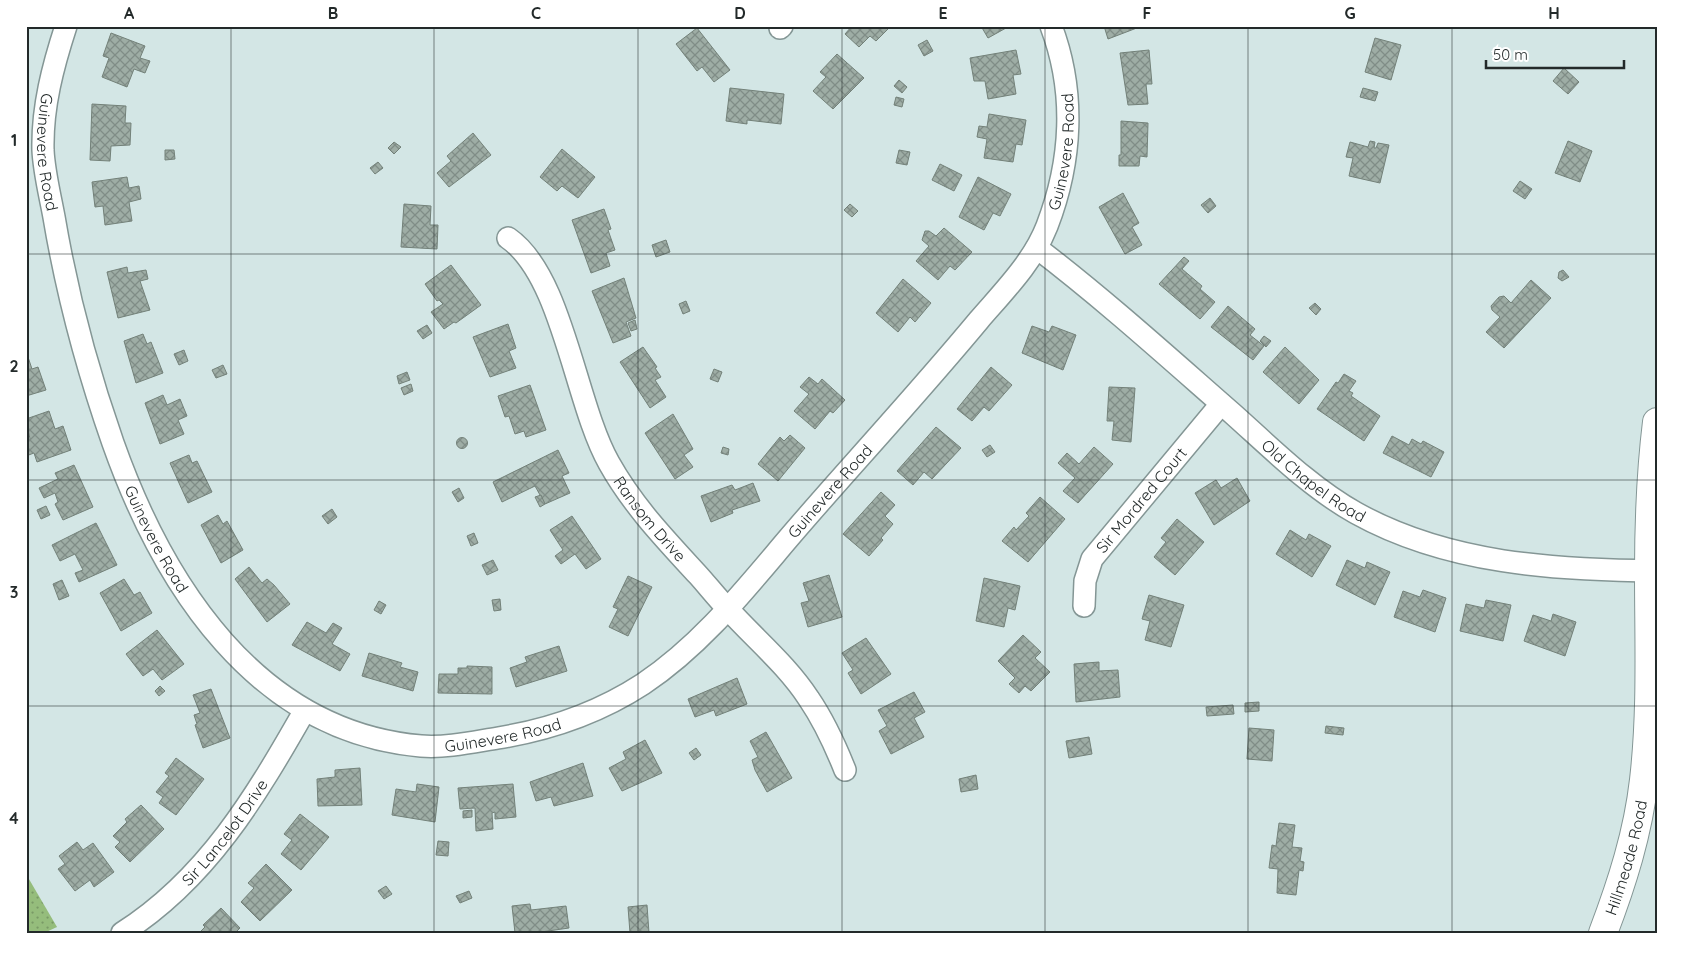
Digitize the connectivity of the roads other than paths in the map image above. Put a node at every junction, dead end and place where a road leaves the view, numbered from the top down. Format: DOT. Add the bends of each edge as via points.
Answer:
graph roads {
  1 [pos="66,26"];
  2 [pos="1051,26"];
  3 [pos="35,151"];
  4 [pos="508,238"];
  5 [pos="1038,248"];
  6 [pos="1221,404"];
  7 [pos="1657,422"];
  8 [pos="1653,571"];
  9 [pos="1084,606"];
  10 [pos="728,609"];
  11 [pos="305,710"];
  12 [pos="845,770"];
  13 [pos="122,933"];
  14 [pos="1603,933"];
  1 -- 3 [label="street, Guinevere Road" via="48,88"];
  2 -- 5 [label="street, Guinevere Road" via="1066,88 1069,123 1058,190"];
  3 -- 11 [label="street, Guinevere Road" via="85,355 121,465 146,522 179,583 218,637 254,673"];
  4 -- 10 [label="street, Ransom Drive" via="528,255 540,275 595,431 620,483 643,514"];
  5 -- 6 [label="street, Old Chapel Road" via="1117,312"];
  5 -- 10 [label="street, Guinevere Road" via="941,365"];
  6 -- 8 [label="street, Old Chapel Road" via="1348,508 1400,533 1438,546 1512,563"];
  6 -- 9 [label="street, Sir Mordred Court" via="1092,559 1085,581"];
  7 -- 8 [label="street, Hillmeade Road"];
  8 -- 14 [label="street, Hillmeade Road" via="1644,782 1628,861"];
  10 -- 11 [label="street, Guinevere Road" via="681,655 626,694 582,714 516,735 446,746 423,746 356,732"];
  10 -- 12 [label="street, Ransom Drive" via="808,697 825,725"];
  11 -- 13 [label="street, Sir Lancelot Drive" via="216,851 172,896"];
}
